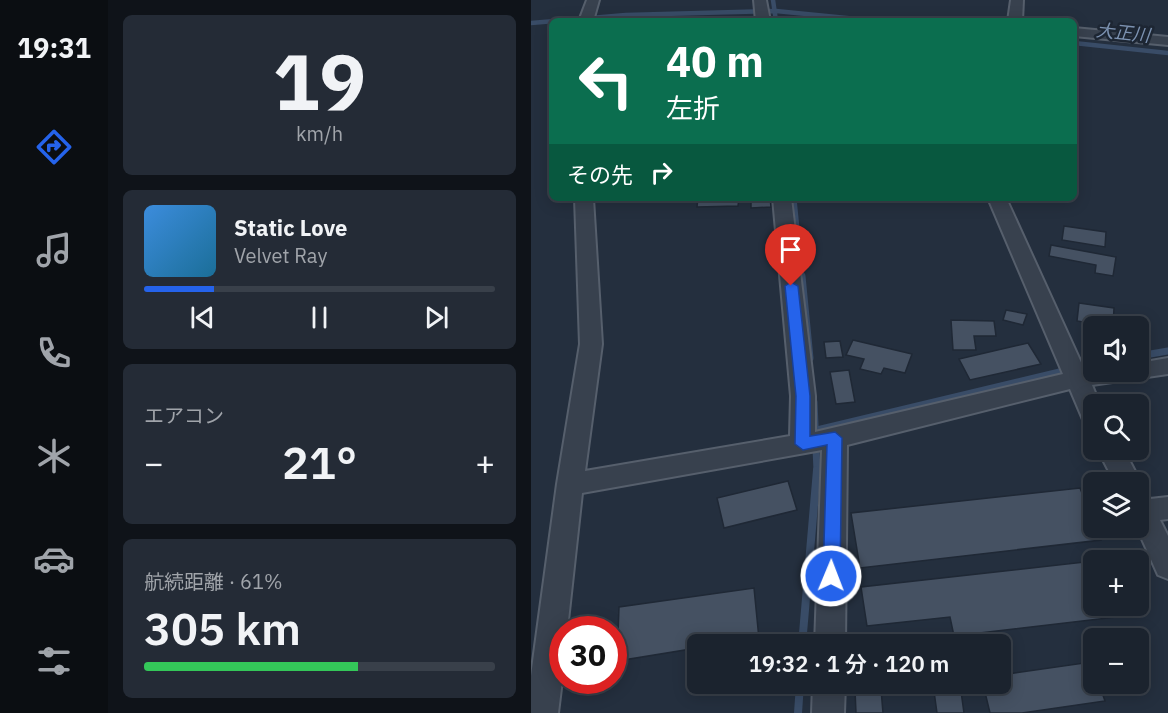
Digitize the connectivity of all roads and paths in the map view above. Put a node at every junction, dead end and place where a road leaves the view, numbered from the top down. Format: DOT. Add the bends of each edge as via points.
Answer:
graph roads {
  1 [pos="593,0"];
  2 [pos="760,0"];
  3 [pos="1017,0"];
  4 [pos="587,18"];
  5 [pos="763,18"];
  6 [pos="1015,18"];
  7 [pos="1077,32"];
  8 [pos="1168,41"];
  9 [pos="584,201"];
  10 [pos="782,201"];
  11 [pos="998,201"];
  12 [pos="1168,366"];
  13 [pos="1149,369"];
  14 [pos="1083,378"];
  15 [pos="1075,379"];
  16 [pos="1083,395"];
  17 [pos="835,438"];
  18 [pos="803,444"];
  19 [pos="570,484"];
  20 [pos="1150,508"];
  21 [pos="1168,566"];
  22 [pos="830,634"];
  23 [pos="829,694"];
  24 [pos="542,713"];
  25 [pos="828,713"];
  1 -- 4 [label="street"];
  2 -- 5 [label="street"];
  3 -- 6 [label="street"];
  7 -- 8 [label="street"];
  9 -- 19 [label="street" via="591,344"];
  10 -- 18 [label="street" via="803,396"];
  11 -- 15 [label="street"];
  12 -- 13 [label="street"];
  14 -- 15 [label="street"];
  15 -- 16 [label="street"];
  15 -- 17 [label="street"];
  17 -- 18 [label="street"];
  17 -- 22 [label="street"];
  18 -- 19 [label="street"];
  19 -- 24 [label="street"];
  20 -- 21 [label="street"];
  23 -- 25 [label="street"];
}
